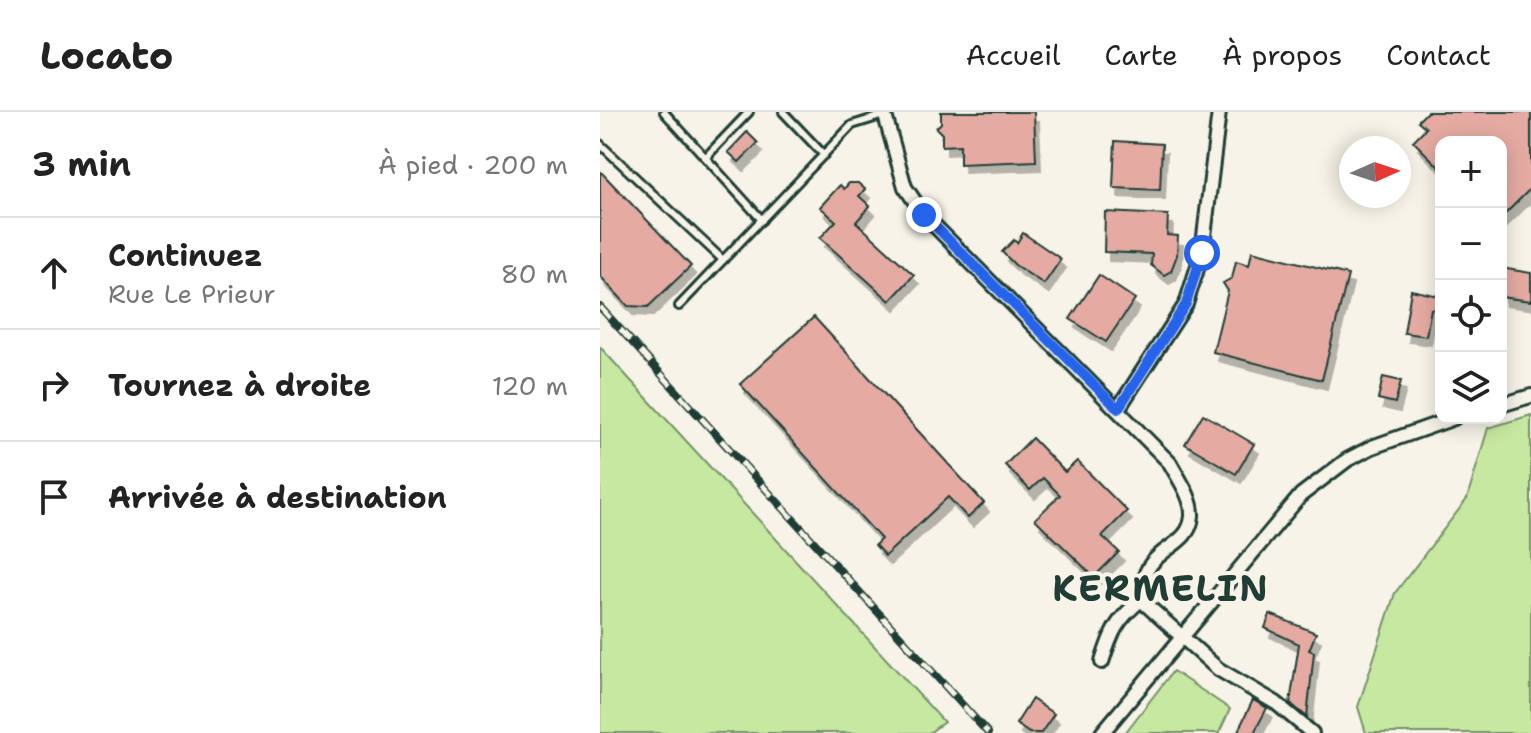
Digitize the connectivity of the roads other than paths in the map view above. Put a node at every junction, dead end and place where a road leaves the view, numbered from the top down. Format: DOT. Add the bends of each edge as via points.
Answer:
graph roads {
  1 [pos="664,112"];
  2 [pos="749,112"];
  3 [pos="783,112"];
  4 [pos="1219,112"];
  5 [pos="884,114"];
  6 [pos="600,144"];
  7 [pos="824,155"];
  8 [pos="706,157"];
  9 [pos="762,220"];
  10 [pos="723,260"];
  11 [pos="679,306"];
  12 [pos="1531,396"];
  13 [pos="1507,403"];
  14 [pos="1118,409"];
  15 [pos="1437,424"];
  16 [pos="1141,600"];
  17 [pos="1181,638"];
  18 [pos="1102,662"];
  19 [pos="1102,733"];
  20 [pos="1312,733"];
  1 -- 8 [label="lane"];
  2 -- 8 [label="lane"];
  3 -- 7 [label="lane"];
  4 -- 14 [label="street" via="1202,253 1186,304"];
  5 -- 7 [label="lane" via="852,125"];
  5 -- 14 [label="street" via="905,187 924,215"];
  6 -- 10 [label="lane"];
  7 -- 9 [label="lane"];
  8 -- 9 [label="lane"];
  9 -- 10 [label="lane"];
  10 -- 11 [label="lane"];
  12 -- 13 [label="street"];
  14 -- 16 [label="street" via="1170,463 1192,515 1181,540 1152,562 1143,578"];
  15 -- 17 [label="street" via="1372,447 1322,477"];
  16 -- 17 [label="street"];
  16 -- 18 [label="street" via="1121,616"];
  17 -- 19 [label="street"];
  17 -- 20 [label="street"];
}
